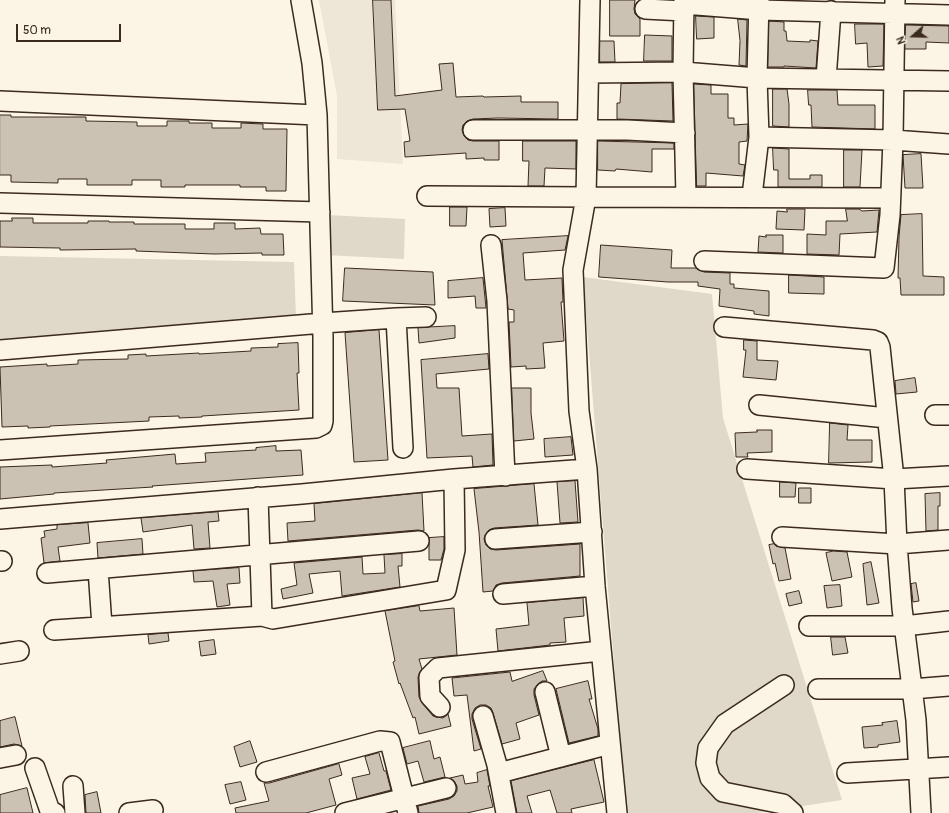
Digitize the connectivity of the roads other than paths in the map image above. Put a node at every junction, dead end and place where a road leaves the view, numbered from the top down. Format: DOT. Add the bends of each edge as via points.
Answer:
graph roads {
  1 [pos="301,0"];
  2 [pos="590,0"];
  3 [pos="684,5"];
  4 [pos="759,5"];
  5 [pos="895,6"];
  6 [pos="645,9"];
  7 [pos="831,11"];
  8 [pos="949,15"];
  9 [pos="683,72"];
  10 [pos="589,73"];
  11 [pos="757,78"];
  12 [pos="826,79"];
  13 [pos="949,80"];
  14 [pos="894,81"];
  15 [pos="0,101"];
  16 [pos="317,115"];
  17 [pos="473,130"];
  18 [pos="588,130"];
  19 [pos="685,133"];
  20 [pos="760,137"];
  21 [pos="893,140"];
  22 [pos="949,144"];
  23 [pos="427,196"];
  24 [pos="752,196"];
  25 [pos="586,197"];
  26 [pos="686,197"];
  27 [pos="890,198"];
  28 [pos="0,203"];
  29 [pos="320,212"];
  30 [pos="491,245"];
  31 [pos="704,261"];
  32 [pos="426,317"];
  33 [pos="396,318"];
  34 [pos="322,323"];
  35 [pos="724,327"];
  36 [pos="0,350"];
  37 [pos="759,405"];
  38 [pos="887,418"];
  39 [pos="403,448"];
  40 [pos="0,450"];
  41 [pos="587,469"];
  42 [pos="747,469"];
  43 [pos="505,476"];
  44 [pos="949,476"];
  45 [pos="454,479"];
  46 [pos="894,479"];
  47 [pos="258,498"];
  48 [pos="0,519"];
  49 [pos="592,532"];
  50 [pos="782,537"];
  51 [pos="495,539"];
  52 [pos="949,540"];
  53 [pos="419,541"];
  54 [pos="897,544"];
  55 [pos="260,556"];
  56 [pos="98,569"];
  57 [pos="47,573"];
  58 [pos="595,586"];
  59 [pos="503,594"];
  60 [pos="262,616"];
  61 [pos="949,621"];
  62 [pos="102,626"];
  63 [pos="809,626"];
  64 [pos="904,626"];
  65 [pos="54,630"];
  66 [pos="19,651"];
  67 [pos="601,651"];
  68 [pos="0,654"];
  69 [pos="784,685"];
  70 [pos="949,686"];
  71 [pos="818,689"];
  72 [pos="912,689"];
  73 [pos="545,692"];
  74 [pos="440,707"];
  75 [pos="483,716"];
  76 [pos="610,744"];
  77 [pos="561,757"];
  78 [pos="949,767"];
  79 [pos="35,768"];
  80 [pos="919,769"];
  81 [pos="266,772"];
  82 [pos="499,773"];
  83 [pos="847,773"];
  84 [pos="73,786"];
  85 [pos="446,788"];
  86 [pos="406,806"];
  87 [pos="153,810"];
  88 [pos="612,812"];
  89 [pos="55,813"];
  90 [pos="74,813"];
  91 [pos="129,813"];
  92 [pos="345,813"];
  93 [pos="506,813"];
  94 [pos="793,813"];
  95 [pos="921,813"];
  1 -- 16 [label="street" via="312,63"];
  2 -- 10 [label="street"];
  3 -- 4 [label="street"];
  3 -- 6 [label="street"];
  3 -- 9 [label="street"];
  4 -- 7 [label="street"];
  4 -- 11 [label="street"];
  5 -- 7 [label="street"];
  5 -- 8 [label="street"];
  5 -- 14 [label="street"];
  7 -- 12 [label="street"];
  9 -- 10 [label="street"];
  9 -- 11 [label="street"];
  9 -- 19 [label="street"];
  10 -- 18 [label="street"];
  11 -- 12 [label="street"];
  11 -- 20 [label="street"];
  12 -- 14 [label="street"];
  13 -- 14 [label="street"];
  14 -- 21 [label="street"];
  15 -- 16 [label="street"];
  16 -- 29 [label="street"];
  17 -- 18 [label="street"];
  18 -- 19 [label="street"];
  18 -- 25 [label="street"];
  19 -- 26 [label="street"];
  20 -- 21 [label="street"];
  20 -- 24 [label="street"];
  21 -- 22 [label="street"];
  21 -- 27 [label="street"];
  23 -- 25 [label="street"];
  24 -- 26 [label="street"];
  24 -- 27 [label="street"];
  25 -- 26 [label="street"];
  25 -- 41 [label="street" via="573,270 579,411"];
  27 -- 31 [label="street" via="884,268"];
  28 -- 29 [label="street"];
  29 -- 34 [label="street"];
  30 -- 43 [label="street" via="497,301"];
  32 -- 33 [label="street"];
  33 -- 34 [label="street"];
  33 -- 39 [label="street"];
  34 -- 36 [label="street"];
  34 -- 40 [label="street" via="323,421 319,427"];
  35 -- 38 [label="street" via="878,342"];
  37 -- 38 [label="street"];
  38 -- 46 [label="street"];
  41 -- 43 [label="street"];
  41 -- 49 [label="street"];
  42 -- 46 [label="street"];
  43 -- 45 [label="street"];
  44 -- 46 [label="street"];
  45 -- 47 [label="street"];
  45 -- 60 [label="street" via="454,550 446,590 273,618"];
  46 -- 54 [label="street"];
  47 -- 48 [label="street"];
  47 -- 55 [label="street"];
  49 -- 51 [label="street"];
  49 -- 58 [label="street"];
  50 -- 54 [label="street"];
  52 -- 54 [label="street"];
  53 -- 55 [label="street"];
  54 -- 64 [label="street"];
  55 -- 56 [label="street"];
  55 -- 60 [label="street"];
  56 -- 57 [label="street"];
  56 -- 62 [label="street"];
  58 -- 59 [label="street"];
  58 -- 67 [label="street"];
  60 -- 62 [label="street"];
  61 -- 64 [label="street"];
  62 -- 65 [label="street"];
  63 -- 64 [label="street"];
  64 -- 72 [label="street"];
  66 -- 68 [label="street"];
  67 -- 74 [label="street" via="438,668 429,677 430,696"];
  67 -- 76 [label="street"];
  69 -- 94 [label="street" via="725,724 708,748 706,763 710,778 723,792 783,804"];
  70 -- 72 [label="street"];
  71 -- 72 [label="street"];
  72 -- 80 [label="street"];
  73 -- 77 [label="street"];
  75 -- 82 [label="street"];
  76 -- 77 [label="street"];
  76 -- 88 [label="street"];
  77 -- 82 [label="street"];
  78 -- 80 [label="street"];
  79 -- 89 [label="street" via="50,812"];
  80 -- 83 [label="street"];
  80 -- 95 [label="street"];
  81 -- 86 [label="street" via="380,741 390,742"];
  82 -- 93 [label="street"];
  84 -- 90 [label="street"];
  85 -- 86 [label="street"];
  86 -- 92 [label="street"];
  87 -- 91 [label="street"];
}
